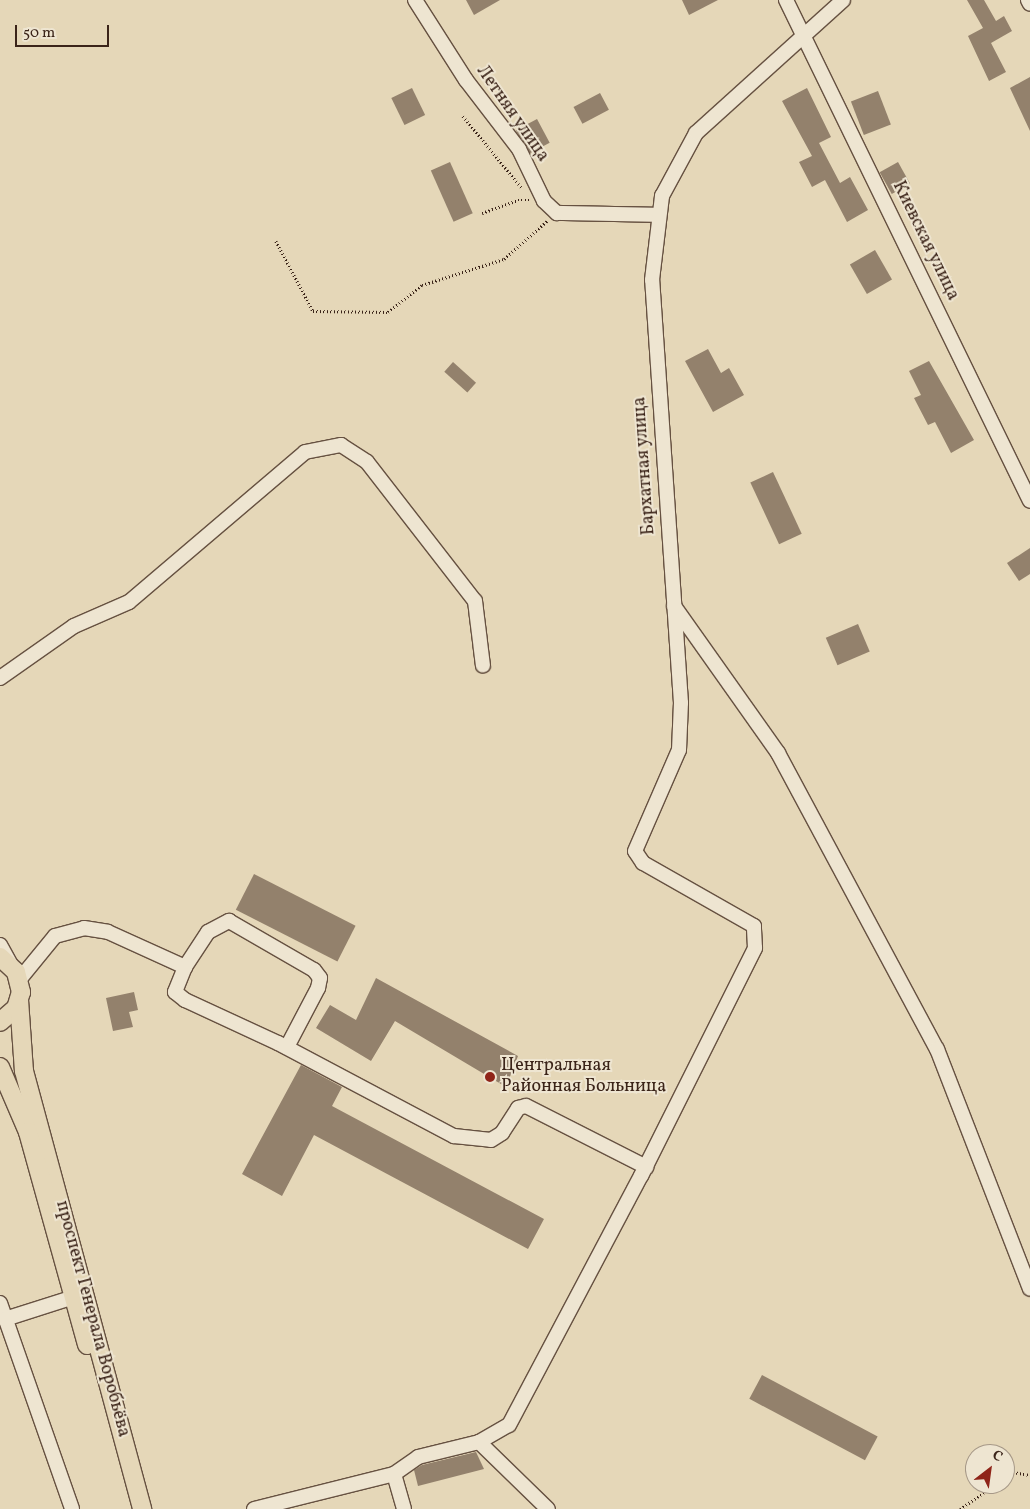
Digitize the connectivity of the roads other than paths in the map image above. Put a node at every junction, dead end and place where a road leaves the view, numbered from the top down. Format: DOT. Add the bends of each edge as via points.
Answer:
graph roads {
  1 [pos="415,0"];
  2 [pos="786,0"];
  3 [pos="842,0"];
  4 [pos="1028,0"];
  5 [pos="1030,4"];
  6 [pos="802,36"];
  7 [pos="659,215"];
  8 [pos="1030,501"];
  9 [pos="673,605"];
  10 [pos="483,666"];
  11 [pos="0,678"];
  12 [pos="0,945"];
  13 [pos="5,960"];
  14 [pos="185,967"];
  15 [pos="19,980"];
  16 [pos="20,1000"];
  17 [pos="0,1022"];
  18 [pos="287,1047"];
  19 [pos="0,1067"];
  20 [pos="35,1130"];
  21 [pos="646,1167"];
  22 [pos="1030,1289"];
  23 [pos="74,1297"];
  24 [pos="0,1303"];
  25 [pos="6,1319"];
  26 [pos="479,1442"];
  27 [pos="394,1474"];
  28 [pos="72,1509"];
  29 [pos="132,1509"];
  30 [pos="142,1509"];
  31 [pos="254,1509"];
  32 [pos="404,1509"];
  33 [pos="548,1509"];
  1 -- 7 [label="street, Летняя улица" via="466,80 519,149 539,201 557,213"];
  2 -- 6 [label="street, Киевская улица"];
  3 -- 6 [label="street, Бархатная улица"];
  4 -- 5 [label="street"];
  6 -- 7 [label="street, Бархатная улица" via="696,133 662,196"];
  6 -- 8 [label="street, Киевская улица"];
  7 -- 9 [label="street, Бархатная улица" via="652,280"];
  9 -- 21 [label="street, Бархатная улица" via="679,750 635,851 643,863 754,926 757,937 752,957"];
  9 -- 22 [label="street" via="778,754 937,1049"];
  10 -- 11 [label="street" via="475,601 367,462 341,445 305,452 128,602 74,626"];
  12 -- 13 [label="street"];
  13 -- 15 [label="main road"];
  14 -- 15 [label="street" via="108,932 84,928 55,936"];
  14 -- 18 [label="street" via="175,992 185,1000"];
  14 -- 18 [label="street" via="208,932 229,921 314,970 320,978 318,988"];
  15 -- 16 [label="main road"];
  16 -- 17 [label="main road"];
  16 -- 20 [label="main road" via="24,1071"];
  18 -- 21 [label="street" via="454,1136 491,1140 502,1133 518,1108 526,1106"];
  19 -- 20 [label="main road"];
  20 -- 23 [label="main road, проспект Генерала Воробьёва"];
  20 -- 30 [label="main road, проспект Генерала Воробьёва"];
  21 -- 26 [label="street" via="526,1398 509,1425"];
  23 -- 25 [label="street"];
  23 -- 29 [label="main road, проспект Генерала Воробьёва"];
  24 -- 25 [label="street"];
  25 -- 28 [label="street"];
  26 -- 27 [label="street" via="418,1457"];
  26 -- 33 [label="street"];
  27 -- 31 [label="street"];
  27 -- 32 [label="street"];
}
